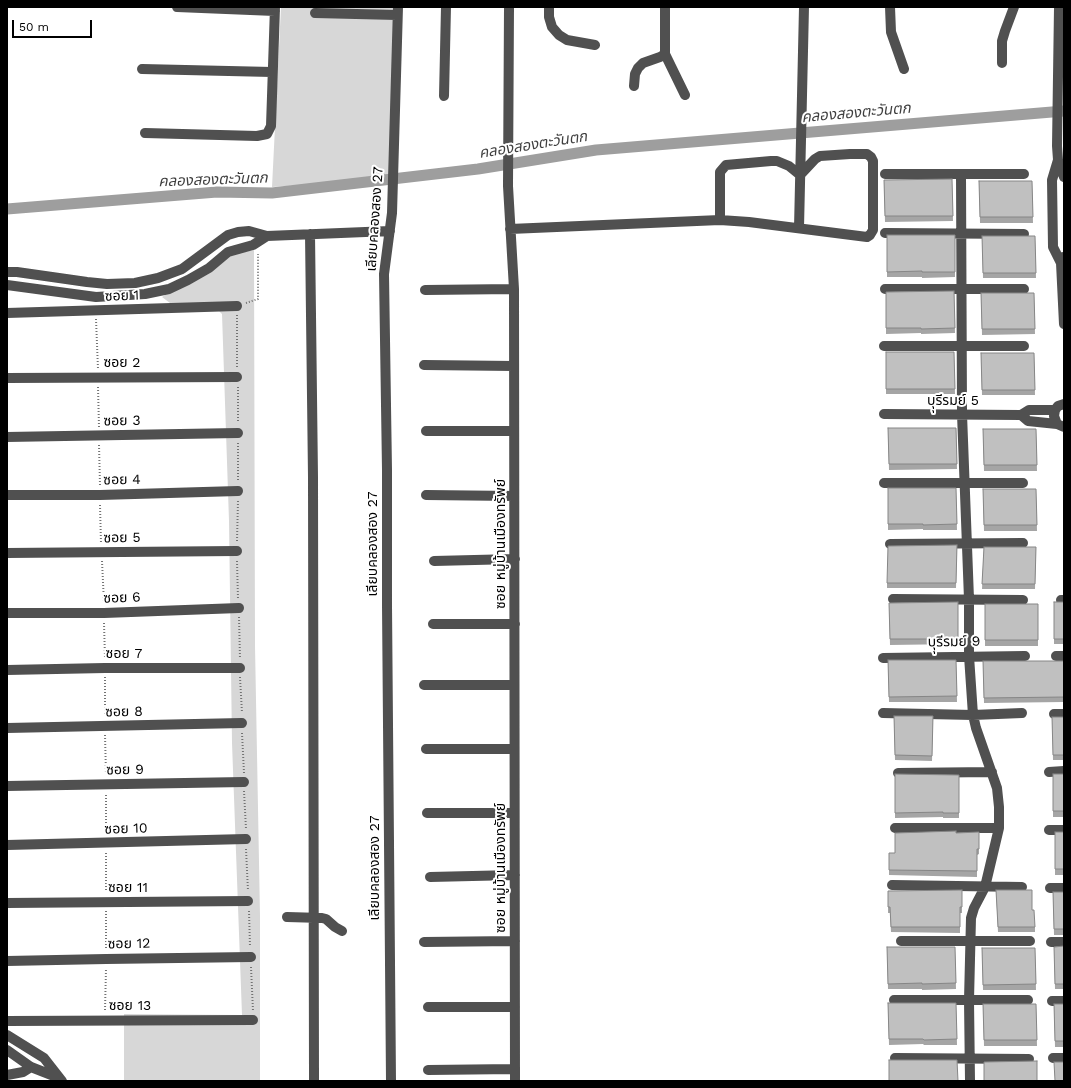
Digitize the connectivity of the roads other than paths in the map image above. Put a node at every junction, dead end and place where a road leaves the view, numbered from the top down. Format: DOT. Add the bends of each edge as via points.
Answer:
graph roads {
  1 [pos="177,7"];
  2 [pos="446,7"];
  3 [pos="509,7"];
  4 [pos="549,7"];
  5 [pos="665,7"];
  6 [pos="804,7"];
  7 [pos="890,7"];
  8 [pos="1014,7"];
  9 [pos="1059,7"];
  10 [pos="275,9"];
  11 [pos="397,11"];
  12 [pos="315,13"];
  13 [pos="595,45"];
  14 [pos="664,54"];
  15 [pos="1002,63"];
  16 [pos="142,69"];
  17 [pos="904,69"];
  18 [pos="272,72"];
  19 [pos="634,86"];
  20 [pos="685,95"];
  21 [pos="444,96"];
  22 [pos="145,133"];
  23 [pos="1058,160"];
  24 [pos="801,171"];
  25 [pos="885,174"];
  26 [pos="961,174"];
  27 [pos="1024,174"];
  28 [pos="1064,177"];
  29 [pos="720,220"];
  30 [pos="799,228"];
  31 [pos="510,229"];
  32 [pos="390,231"];
  33 [pos="885,233"];
  34 [pos="961,233"];
  35 [pos="310,234"];
  36 [pos="1024,234"];
  37 [pos="263,239"];
  38 [pos="1063,258"];
  39 [pos="182,269"];
  40 [pos="7,272"];
  41 [pos="188,280"];
  42 [pos="88,282"];
  43 [pos="7,285"];
  44 [pos="514,289"];
  45 [pos="885,289"];
  46 [pos="962,289"];
  47 [pos="1024,289"];
  48 [pos="425,290"];
  49 [pos="85,295"];
  50 [pos="96,297"];
  51 [pos="237,306"];
  52 [pos="96,311"];
  53 [pos="7,313"];
  54 [pos="1064,324"];
  55 [pos="884,346"];
  56 [pos="962,346"];
  57 [pos="1024,346"];
  58 [pos="424,365"];
  59 [pos="514,366"];
  60 [pos="238,377"];
  61 [pos="7,378"];
  62 [pos="1064,404"];
  63 [pos="1055,410"];
  64 [pos="884,414"];
  65 [pos="962,414"];
  66 [pos="1021,415"];
  67 [pos="1061,426"];
  68 [pos="426,431"];
  69 [pos="514,431"];
  70 [pos="238,433"];
  71 [pos="7,437"];
  72 [pos="884,483"];
  73 [pos="964,483"];
  74 [pos="1023,483"];
  75 [pos="238,491"];
  76 [pos="7,495"];
  77 [pos="426,496"];
  78 [pos="514,496"];
  79 [pos="967,542"];
  80 [pos="1023,543"];
  81 [pos="890,544"];
  82 [pos="237,551"];
  83 [pos="7,553"];
  84 [pos="514,559"];
  85 [pos="434,561"];
  86 [pos="893,599"];
  87 [pos="969,599"];
  88 [pos="1023,600"];
  89 [pos="239,608"];
  90 [pos="7,613"];
  91 [pos="433,624"];
  92 [pos="515,624"];
  93 [pos="969,656"];
  94 [pos="1026,656"];
  95 [pos="883,658"];
  96 [pos="240,668"];
  97 [pos="7,670"];
  98 [pos="424,685"];
  99 [pos="514,685"];
  100 [pos="883,713"];
  101 [pos="1022,713"];
  102 [pos="973,714"];
  103 [pos="242,723"];
  104 [pos="7,728"];
  105 [pos="426,749"];
  106 [pos="514,750"];
  107 [pos="992,772"];
  108 [pos="1049,772"];
  109 [pos="1064,772"];
  110 [pos="898,773"];
  111 [pos="244,782"];
  112 [pos="7,786"];
  113 [pos="427,813"];
  114 [pos="514,813"];
  115 [pos="895,828"];
  116 [pos="999,828"];
  117 [pos="1050,830"];
  118 [pos="1064,830"];
  119 [pos="246,839"];
  120 [pos="7,845"];
  121 [pos="514,875"];
  122 [pos="430,877"];
  123 [pos="892,885"];
  124 [pos="985,887"];
  125 [pos="1022,887"];
  126 [pos="1050,888"];
  127 [pos="1064,888"];
  128 [pos="248,902"];
  129 [pos="7,903"];
  130 [pos="287,917"];
  131 [pos="313,917"];
  132 [pos="342,931"];
  133 [pos="515,941"];
  134 [pos="901,941"];
  135 [pos="970,941"];
  136 [pos="1030,941"];
  137 [pos="424,942"];
  138 [pos="1051,942"];
  139 [pos="1064,942"];
  140 [pos="251,957"];
  141 [pos="7,961"];
  142 [pos="894,1000"];
  143 [pos="969,1000"];
  144 [pos="1028,1000"];
  145 [pos="1052,1001"];
  146 [pos="1064,1001"];
  147 [pos="428,1007"];
  148 [pos="515,1007"];
  149 [pos="253,1020"];
  150 [pos="7,1021"];
  151 [pos="7,1035"];
  152 [pos="7,1050"];
  153 [pos="895,1058"];
  154 [pos="970,1058"];
  155 [pos="1029,1058"];
  156 [pos="1053,1058"];
  157 [pos="1064,1058"];
  158 [pos="31,1067"];
  159 [pos="515,1069"];
  160 [pos="428,1070"];
  161 [pos="7,1075"];
  162 [pos="60,1080"];
  163 [pos="314,1081"];
  164 [pos="392,1081"];
  165 [pos="515,1081"];
  166 [pos="970,1081"];
  1 -- 10 [label="street"];
  2 -- 21 [label="street"];
  3 -- 31 [label="street, ซอย หมู่บ้านเมืองทรัพย์" via="507,145"];
  4 -- 13 [label="street" via="552,27 559,35 567,40"];
  5 -- 14 [label="street"];
  6 -- 24 [label="street"];
  7 -- 17 [label="street" via="891,32"];
  8 -- 15 [label="street" via="1002,41"];
  9 -- 23 [label="street" via="1056,131"];
  10 -- 18 [label="street"];
  11 -- 12 [label="street"];
  11 -- 32 [label="street, เลียบคลองสอง 27"];
  14 -- 19 [label="street" via="660,58 643,63 638,68"];
  14 -- 20 [label="street"];
  16 -- 18 [label="street"];
  18 -- 22 [label="street" via="271,126 267,134 257,136"];
  23 -- 28 [label="street"];
  23 -- 38 [label="street" via="1052,180 1053,246"];
  24 -- 29 [label="street" via="777,161 726,165 720,172"];
  24 -- 30 [label="street"];
  24 -- 30 [label="street" via="820,156 867,154 871,157 873,230 867,237 862,237"];
  25 -- 26 [label="street"];
  26 -- 27 [label="street"];
  26 -- 34 [label="street"];
  29 -- 30 [label="street"];
  29 -- 31 [label="street"];
  31 -- 44 [label="street, ซอย หมู่บ้านเมืองทรัพย์"];
  32 -- 35 [label="street"];
  32 -- 164 [label="street, เลียบคลองสอง 27" via="384,274"];
  33 -- 34 [label="street"];
  34 -- 36 [label="street"];
  34 -- 46 [label="street"];
  35 -- 37 [label="street"];
  35 -- 131 [label="street"];
  37 -- 39 [label="street" via="249,231 228,235"];
  37 -- 41 [label="street" via="253,245 228,252 209,268"];
  38 -- 54 [label="street"];
  39 -- 41 [label="street"];
  39 -- 42 [label="street" via="135,283"];
  40 -- 42 [label="street"];
  41 -- 50 [label="street" via="170,288 145,294"];
  42 -- 49 [label="street"];
  43 -- 49 [label="street"];
  44 -- 48 [label="street"];
  44 -- 59 [label="street, ซอย หมู่บ้านเมืองทรัพย์"];
  45 -- 46 [label="street"];
  46 -- 47 [label="street"];
  46 -- 56 [label="street"];
  49 -- 50 [label="street"];
  50 -- 52 [label="street"];
  51 -- 52 [label="street, ซอย 1"];
  52 -- 53 [label="street, ซอย 1"];
  55 -- 56 [label="street"];
  56 -- 57 [label="street"];
  56 -- 65 [label="street"];
  58 -- 59 [label="street"];
  59 -- 69 [label="street, ซอย หมู่บ้านเมืองทรัพย์"];
  60 -- 61 [label="street, ซอย 2"];
  62 -- 63 [label="street"];
  63 -- 66 [label="street, บุุรีรมย์ 5" via="1029,410"];
  63 -- 67 [label="street" via="1054,416"];
  64 -- 65 [label="street, บุุรีรมย์ 5"];
  65 -- 66 [label="street, บุุรีรมย์ 5"];
  65 -- 73 [label="street"];
  66 -- 67 [label="street, บุุรีรมย์ 5" via="1028,421"];
  68 -- 69 [label="street"];
  69 -- 78 [label="street, ซอย หมู่บ้านเมืองทรัพย์"];
  70 -- 71 [label="street, ซอย 3"];
  72 -- 73 [label="street"];
  73 -- 74 [label="street"];
  73 -- 79 [label="street"];
  75 -- 76 [label="street, ซอย 4"];
  77 -- 78 [label="street"];
  78 -- 84 [label="street, ซอย หมู่บ้านเมืองทรัพย์"];
  79 -- 80 [label="street"];
  79 -- 81 [label="street"];
  79 -- 87 [label="street"];
  82 -- 83 [label="street, ซอย 5"];
  84 -- 85 [label="street"];
  84 -- 92 [label="street, ซอย หมู่บ้านเมืองทรัพย์"];
  86 -- 87 [label="street"];
  87 -- 88 [label="street"];
  87 -- 93 [label="street"];
  89 -- 90 [label="street, ซอย 6" via="104,613"];
  91 -- 92 [label="street"];
  92 -- 99 [label="street, ซอย หมู่บ้านเมืองทรัพย์"];
  93 -- 94 [label="street, บุุรีรมย์ 9"];
  93 -- 95 [label="street, บุุรีรมย์ 9"];
  93 -- 102 [label="street"];
  96 -- 97 [label="street, ซอย 7"];
  98 -- 99 [label="street"];
  99 -- 106 [label="street, ซอย หมู่บ้านเมืองทรัพย์"];
  100 -- 102 [label="street"];
  101 -- 102 [label="street"];
  102 -- 107 [label="street"];
  103 -- 104 [label="street, ซอย 8"];
  105 -- 106 [label="street"];
  106 -- 114 [label="street, ซอย หมู่บ้านเมืองทรัพย์"];
  107 -- 110 [label="street"];
  107 -- 116 [label="street" via="997,788"];
  108 -- 109 [label="street"];
  111 -- 112 [label="street, ซอย 9"];
  113 -- 114 [label="street"];
  114 -- 121 [label="street, ซอย หมู่บ้านเมืองทรัพย์"];
  115 -- 116 [label="street"];
  116 -- 124 [label="street"];
  117 -- 118 [label="street"];
  119 -- 120 [label="street, ซอย 10"];
  121 -- 122 [label="street"];
  121 -- 133 [label="street, ซอย หมู่บ้านเมืองทรัพย์"];
  123 -- 124 [label="street"];
  124 -- 125 [label="street"];
  124 -- 135 [label="street" via="971,918"];
  126 -- 127 [label="street"];
  128 -- 129 [label="street, ซอย 11"];
  130 -- 131 [label="street"];
  131 -- 132 [label="street" via="326,919"];
  131 -- 163 [label="street"];
  133 -- 137 [label="street"];
  133 -- 148 [label="street, ซอย หมู่บ้านเมืองทรัพย์"];
  134 -- 135 [label="street"];
  135 -- 136 [label="street"];
  135 -- 143 [label="street"];
  138 -- 139 [label="street"];
  140 -- 141 [label="street, ซอย 12"];
  142 -- 143 [label="street"];
  143 -- 144 [label="street"];
  143 -- 154 [label="street"];
  145 -- 146 [label="street"];
  147 -- 148 [label="street"];
  148 -- 159 [label="street, ซอย หมู่บ้านเมืองทรัพย์"];
  149 -- 150 [label="street, ซอย 13"];
  151 -- 162 [label="street" via="44,1058"];
  152 -- 158 [label="street"];
  153 -- 154 [label="street"];
  154 -- 155 [label="street"];
  154 -- 166 [label="street"];
  156 -- 157 [label="street"];
  158 -- 161 [label="street" via="23,1072"];
  158 -- 162 [label="street"];
  159 -- 160 [label="street"];
  159 -- 165 [label="street, ซอย หมู่บ้านเมืองทรัพย์"];
}
